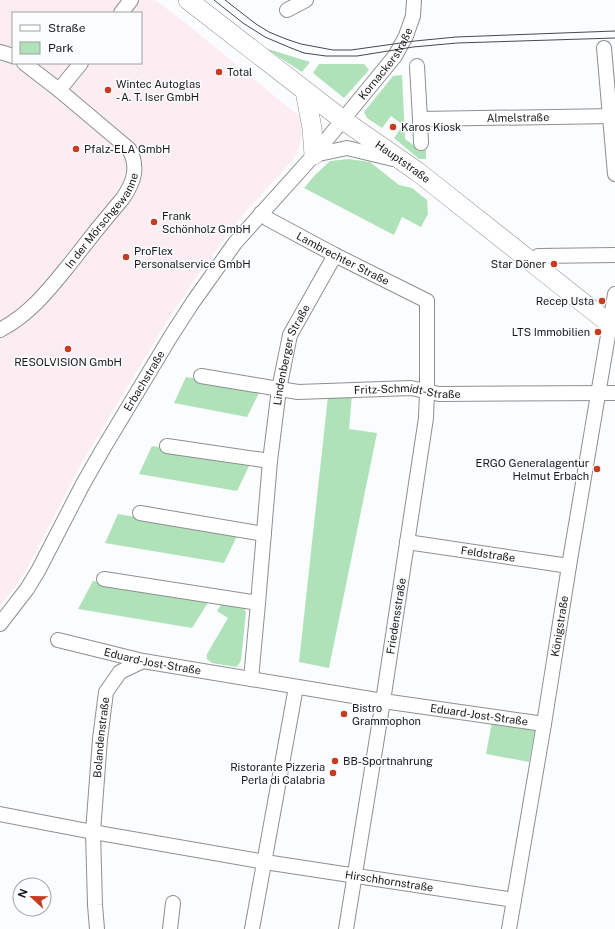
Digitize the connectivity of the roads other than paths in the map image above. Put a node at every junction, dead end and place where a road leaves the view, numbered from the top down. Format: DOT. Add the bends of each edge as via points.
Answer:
graph roads {
  1 [pos="131,0"];
  2 [pos="188,0"];
  3 [pos="306,0"];
  4 [pos="414,0"];
  5 [pos="287,10"];
  6 [pos="122,12"];
  7 [pos="604,48"];
  8 [pos="0,52"];
  9 [pos="12,56"];
  10 [pos="25,64"];
  11 [pos="80,64"];
  12 [pos="417,66"];
  13 [pos="59,90"];
  14 [pos="305,91"];
  15 [pos="613,116"];
  16 [pos="420,119"];
  17 [pos="343,120"];
  18 [pos="421,143"];
  19 [pos="314,155"];
  20 [pos="401,160"];
  21 [pos="615,174"];
  22 [pos="261,213"];
  23 [pos="335,255"];
  24 [pos="615,255"];
  25 [pos="531,262"];
  26 [pos="615,294"];
  27 [pos="427,301"];
  28 [pos="612,326"];
  29 [pos="0,330"];
  30 [pos="201,376"];
  31 [pos="279,389"];
  32 [pos="428,392"];
  33 [pos="598,393"];
  34 [pos="615,393"];
  35 [pos="167,446"];
  36 [pos="270,461"];
  37 [pos="140,513"];
  38 [pos="264,534"];
  39 [pos="407,542"];
  40 [pos="569,566"];
  41 [pos="104,579"];
  42 [pos="258,603"];
  43 [pos="0,624"];
  44 [pos="58,640"];
  45 [pos="143,661"];
  46 [pos="251,679"];
  47 [pos="296,687"];
  48 [pos="383,702"];
  49 [pos="544,724"];
  50 [pos="0,814"];
  51 [pos="94,832"];
  52 [pos="265,862"];
  53 [pos="355,876"];
  54 [pos="514,900"];
  55 [pos="173,903"];
  56 [pos="97,929"];
  57 [pos="170,929"];
  58 [pos="252,929"];
  59 [pos="346,929"];
  60 [pos="509,929"];
  1 -- 6 [label="street"];
  2 -- 14 [label="main road, Hauptstraße"];
  3 -- 5 [label="street"];
  4 -- 17 [label="street, Kornackerstraße" via="413,16 395,56"];
  7 -- 15 [label="street"];
  8 -- 9 [label="street"];
  10 -- 13 [label="street, In der Mörschgewanne"];
  11 -- 13 [label="street"];
  12 -- 16 [label="street"];
  13 -- 29 [label="street, In der Mörschgewanne" via="129,149 135,167 132,182 123,198 45,294 26,313"];
  14 -- 17 [label="main road, Hauptstraße"];
  14 -- 19 [label="main road"];
  15 -- 16 [label="street, Almelstraße"];
  15 -- 21 [label="street"];
  16 -- 18 [label="street"];
  17 -- 19 [label="street, Erbachstraße"];
  17 -- 20 [label="main road, Hauptstraße"];
  19 -- 20 [label="street" via="347,148"];
  19 -- 22 [label="street, Erbachstraße"];
  20 -- 25 [label="main road, Hauptstraße"];
  22 -- 23 [label="street, Lambrechter Straße"];
  22 -- 43 [label="street, Erbachstraße" via="211,275 171,336 96,461 34,577"];
  23 -- 27 [label="street, Lambrechter Straße"];
  23 -- 31 [label="street, Lindenberger Straße" via="290,335"];
  24 -- 25 [label="street" via="538,256"];
  25 -- 28 [label="main road, Hauptstraße"];
  26 -- 28 [label="street, Königstraße"];
  27 -- 32 [label="street, Friedensstraße"];
  28 -- 33 [label="street, Königstraße"];
  30 -- 31 [label="street, Fritz-Schmidt-Straße"];
  31 -- 32 [label="street, Fritz-Schmidt-Straße" via="298,392 411,388"];
  31 -- 36 [label="street, Lindenberger Straße"];
  32 -- 33 [label="street, Fritz-Schmidt-Straße"];
  32 -- 39 [label="street, Friedensstraße"];
  33 -- 34 [label="street, Fritz-Schmidt-Straße"];
  33 -- 40 [label="street, Königstraße"];
  35 -- 36 [label="street"];
  36 -- 38 [label="street, Lindenberger Straße"];
  37 -- 38 [label="street"];
  38 -- 42 [label="street, Lindenberger Straße"];
  39 -- 40 [label="street, Feldstraße"];
  39 -- 48 [label="street, Friedensstraße"];
  40 -- 49 [label="street, Königstraße"];
  41 -- 42 [label="street"];
  42 -- 46 [label="street, Lindenberger Straße"];
  44 -- 45 [label="street, Eduard-Jost-Straße"];
  45 -- 46 [label="street, Eduard-Jost-Straße"];
  45 -- 51 [label="street, Bolandenstraße" via="120,672 106,692"];
  46 -- 47 [label="street, Eduard-Jost-Straße"];
  47 -- 48 [label="street, Eduard-Jost-Straße"];
  47 -- 52 [label="street"];
  48 -- 49 [label="street, Eduard-Jost-Straße"];
  48 -- 53 [label="street, Friedensstraße"];
  49 -- 54 [label="street, Königstraße"];
  50 -- 51 [label="street"];
  51 -- 52 [label="street, Hirschhornstraße"];
  51 -- 56 [label="street, Bolandenstraße"];
  52 -- 53 [label="street, Hirschhornstraße"];
  52 -- 58 [label="street"];
  53 -- 54 [label="street, Hirschhornstraße"];
  53 -- 59 [label="street, Friedensstraße"];
  54 -- 60 [label="street, Königstraße"];
  55 -- 57 [label="street"];
}
